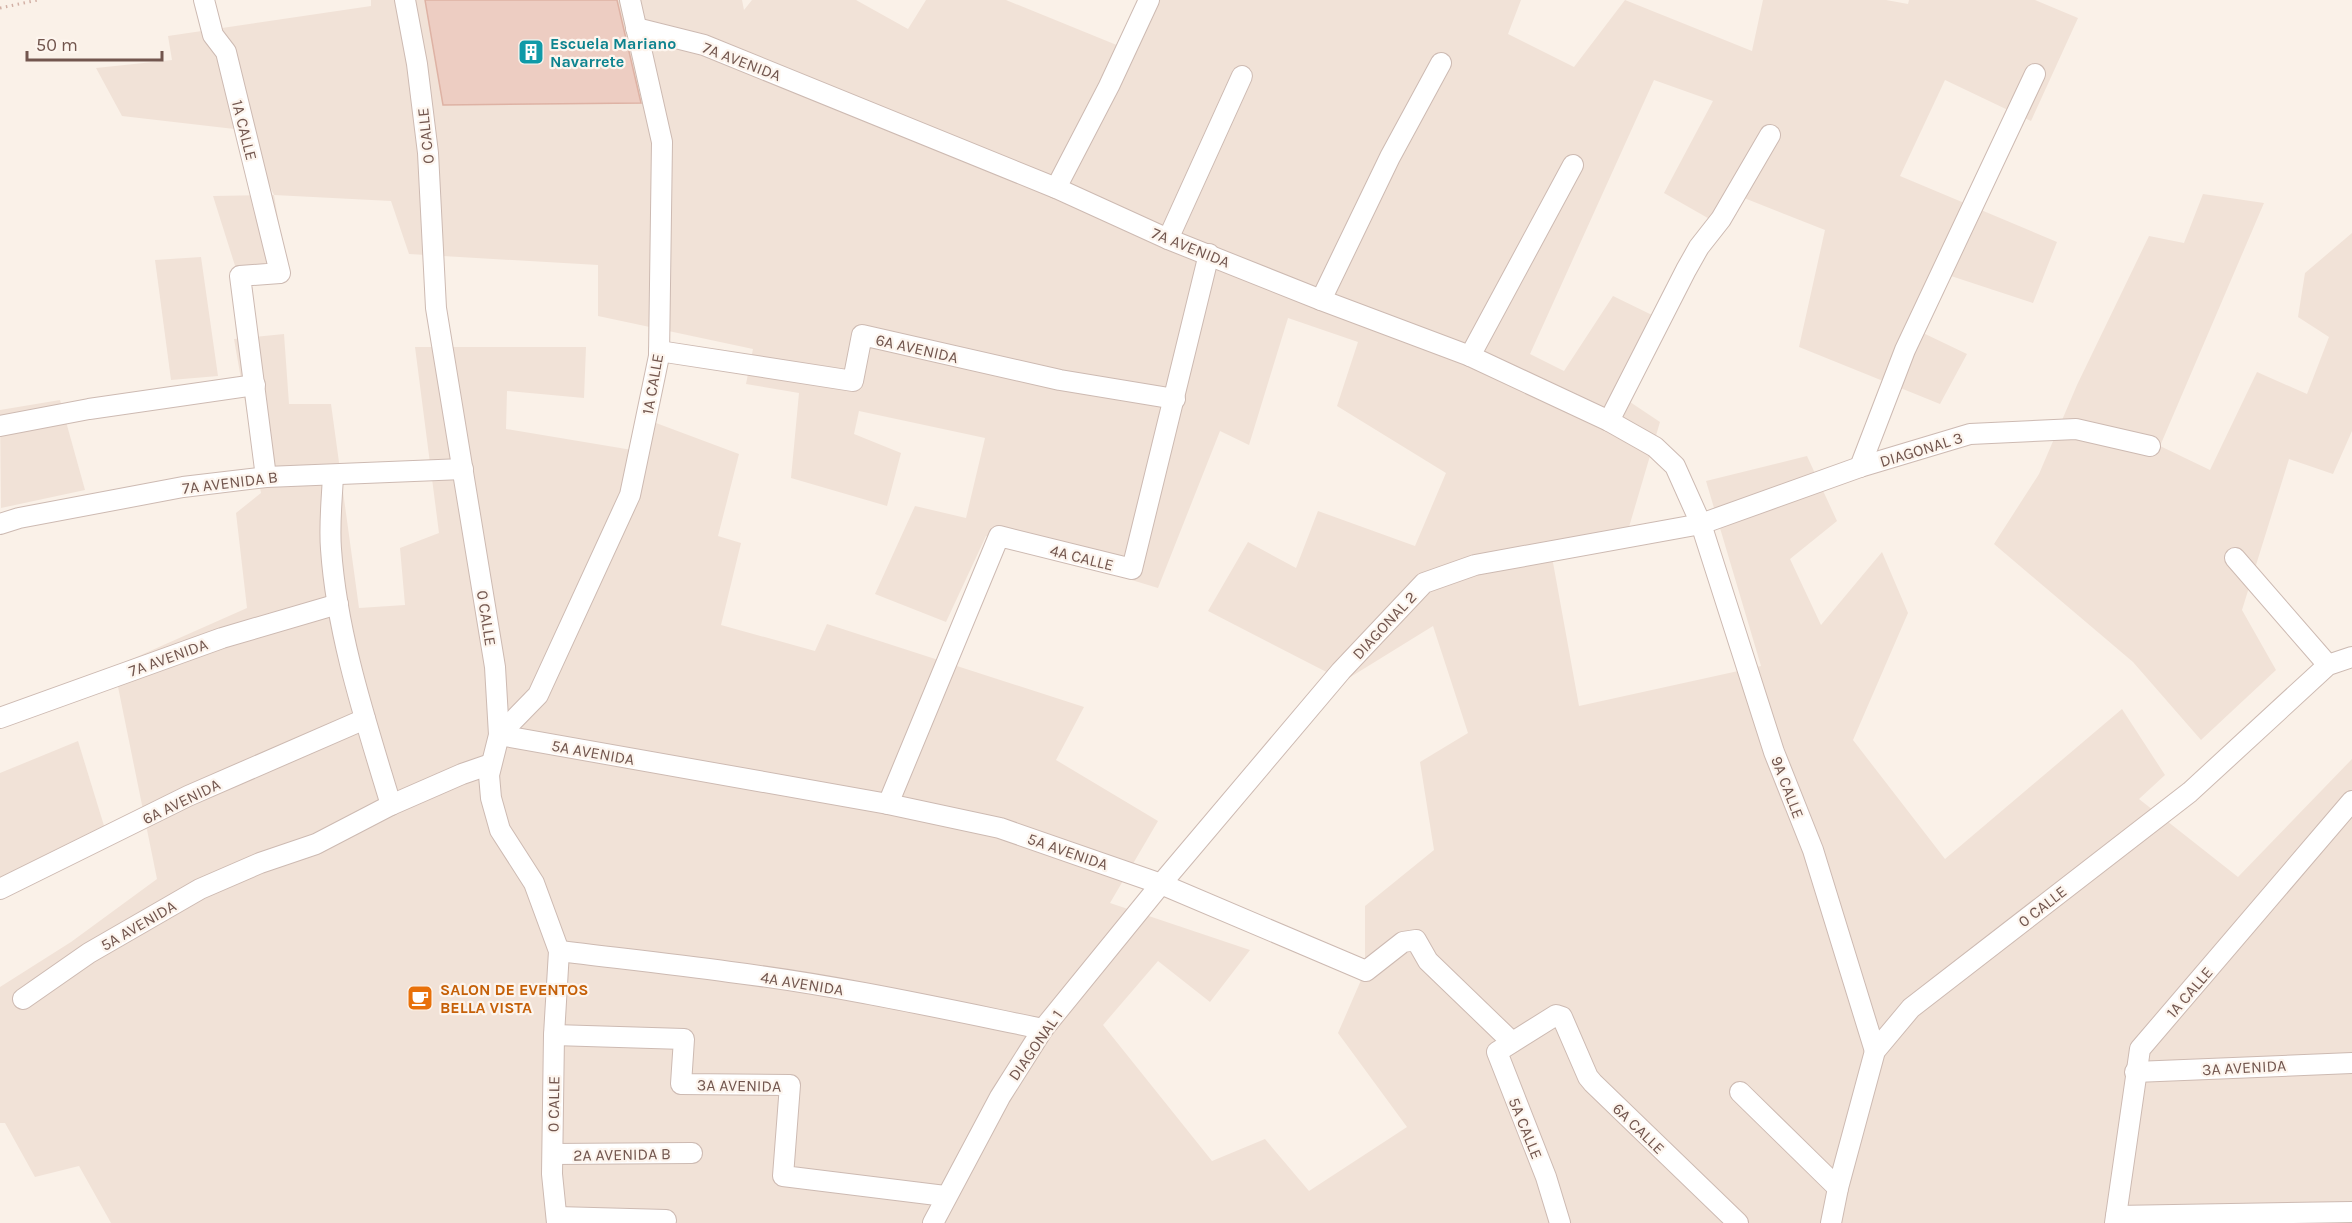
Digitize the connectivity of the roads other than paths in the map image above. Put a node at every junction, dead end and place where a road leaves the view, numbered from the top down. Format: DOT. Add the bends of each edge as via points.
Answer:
graph roads {
  1 [pos="204,0"];
  2 [pos="405,0"];
  3 [pos="630,0"];
  4 [pos="1149,0"];
  5 [pos="636,28"];
  6 [pos="1441,63"];
  7 [pos="2036,74"];
  8 [pos="1242,76"];
  9 [pos="1770,135"];
  10 [pos="1573,165"];
  11 [pos="1056,188"];
  12 [pos="1168,239"];
  13 [pos="1209,254"];
  14 [pos="1321,300"];
  15 [pos="659,351"];
  16 [pos="1470,356"];
  17 [pos="255,385"];
  18 [pos="1175,399"];
  19 [pos="1609,421"];
  20 [pos="0,426"];
  21 [pos="2150,446"];
  22 [pos="1860,467"];
  23 [pos="463,469"];
  24 [pos="333,475"];
  25 [pos="266,477"];
  26 [pos="0,524"];
  27 [pos="1701,524"];
  28 [pos="2235,558"];
  29 [pos="338,604"];
  30 [pos="2352,657"];
  31 [pos="2328,665"];
  32 [pos="0,718"];
  33 [pos="365,719"];
  34 [pos="499,735"];
  35 [pos="490,764"];
  36 [pos="2352,801"];
  37 [pos="888,804"];
  38 [pos="391,805"];
  39 [pos="1161,884"];
  40 [pos="0,890"];
  41 [pos="559,951"];
  42 [pos="23,999"];
  43 [pos="1043,1029"];
  44 [pos="555,1035"];
  45 [pos="1512,1041"];
  46 [pos="1875,1051"];
  47 [pos="2352,1063"];
  48 [pos="2135,1072"];
  49 [pos="1740,1092"];
  50 [pos="692,1153"];
  51 [pos="553,1155"];
  52 [pos="1838,1188"];
  53 [pos="945,1196"];
  54 [pos="2352,1212"];
  55 [pos="557,1220"];
  56 [pos="666,1220"];
  57 [pos="2116,1220"];
  58 [pos="933,1223"];
  59 [pos="1560,1223"];
  60 [pos="1738,1223"];
  61 [pos="1831,1223"];
  1 -- 17 [label="street, 1A CALLE" via="213,35 226,52 280,273 240,276"];
  2 -- 23 [label="street, 0 CALLE" via="428,153 436,308"];
  3 -- 5 [label="street, 1A CALLE"];
  4 -- 11 [label="street"];
  5 -- 11 [label="street, 7A AVENIDA" via="704,45"];
  5 -- 15 [label="street, 1A CALLE" via="662,142"];
  6 -- 14 [label="street" via="1390,157"];
  7 -- 22 [label="street" via="1905,350"];
  8 -- 12 [label="street"];
  9 -- 19 [label="street" via="1686,270"];
  10 -- 16 [label="street"];
  11 -- 12 [label="street, 7A AVENIDA"];
  12 -- 13 [label="street, 7A AVENIDA"];
  13 -- 14 [label="street, 7A AVENIDA"];
  13 -- 18 [label="street, 4A CALLE"];
  14 -- 16 [label="street, 7A AVENIDA"];
  15 -- 18 [label="street, 6A AVENIDA" via="853,381 862,335 1060,380"];
  15 -- 34 [label="street, 1A CALLE" via="630,495 538,694"];
  16 -- 19 [label="street, 7A AVENIDA"];
  17 -- 20 [label="street"];
  17 -- 25 [label="street, 1A CALLE"];
  18 -- 37 [label="street, 4A CALLE" via="1132,569 999,536"];
  19 -- 27 [label="street, 7A AVENIDA" via="1655,447 1676,466"];
  21 -- 22 [label="street, DIAGONAL 3" via="2076,429 1970,434"];
  22 -- 27 [label="street, DIAGONAL 3"];
  23 -- 24 [label="street, 7A AVENIDA B"];
  23 -- 34 [label="street, 0 CALLE" via="495,667"];
  24 -- 25 [label="street, 7A AVENIDA B"];
  24 -- 29 [label="street" via="330,537"];
  25 -- 26 [label="street, 7A AVENIDA B" via="183,487"];
  27 -- 39 [label="street, DIAGONAL 2" via="1475,565 1424,583 1341,671"];
  27 -- 46 [label="street, 9A CALLE" via="1774,752 1813,850"];
  28 -- 31 [label="street"];
  29 -- 32 [label="street, 7A AVENIDA" via="222,638"];
  29 -- 33 [label="street"];
  30 -- 31 [label="street, 0 CALLE"];
  31 -- 46 [label="street, 0 CALLE" via="2190,792 1911,1008"];
  33 -- 38 [label="street"];
  33 -- 40 [label="street, 6A AVENIDA" via="188,796"];
  34 -- 35 [label="street, 0 CALLE"];
  34 -- 37 [label="street, 5A AVENIDA"];
  35 -- 38 [label="street, 5A AVENIDA"];
  35 -- 41 [label="street, 0 CALLE" via="491,798 500,830 534,883"];
  36 -- 48 [label="street, 1A CALLE" via="2140,1049"];
  37 -- 39 [label="street, 5A AVENIDA" via="1000,828"];
  38 -- 42 [label="street, 5A AVENIDA" via="316,844 200,890 88,953"];
  39 -- 43 [label="street, DIAGONAL 1"];
  39 -- 45 [label="street, 5A AVENIDA" via="1365,971 1403,942 1416,939 1428,962"];
  41 -- 43 [label="street, 4A AVENIDA" via="800,983"];
  41 -- 44 [label="street, 0 CALLE"];
  43 -- 53 [label="street, DIAGONAL 1"];
  44 -- 51 [label="street, 0 CALLE"];
  44 -- 53 [label="street, 3A AVENIDA" via="684,1039 681,1084 790,1085 783,1176"];
  45 -- 59 [label="street, 5A CALLE" via="1498,1050 1497,1056 1546,1177"];
  45 -- 60 [label="street, 6A CALLE" via="1556,1015 1562,1017 1593,1083"];
  46 -- 52 [label="street, 0 CALLE"];
  47 -- 48 [label="street, 3A AVENIDA"];
  48 -- 57 [label="street, 1A CALLE"];
  49 -- 52 [label="street"];
  50 -- 51 [label="street, 2A AVENIDA B"];
  51 -- 55 [label="street, 0 CALLE"];
  52 -- 61 [label="street, 0 CALLE"];
  53 -- 58 [label="street, DIAGONAL 1"];
  54 -- 57 [label="street"];
  55 -- 56 [label="street"];
}
